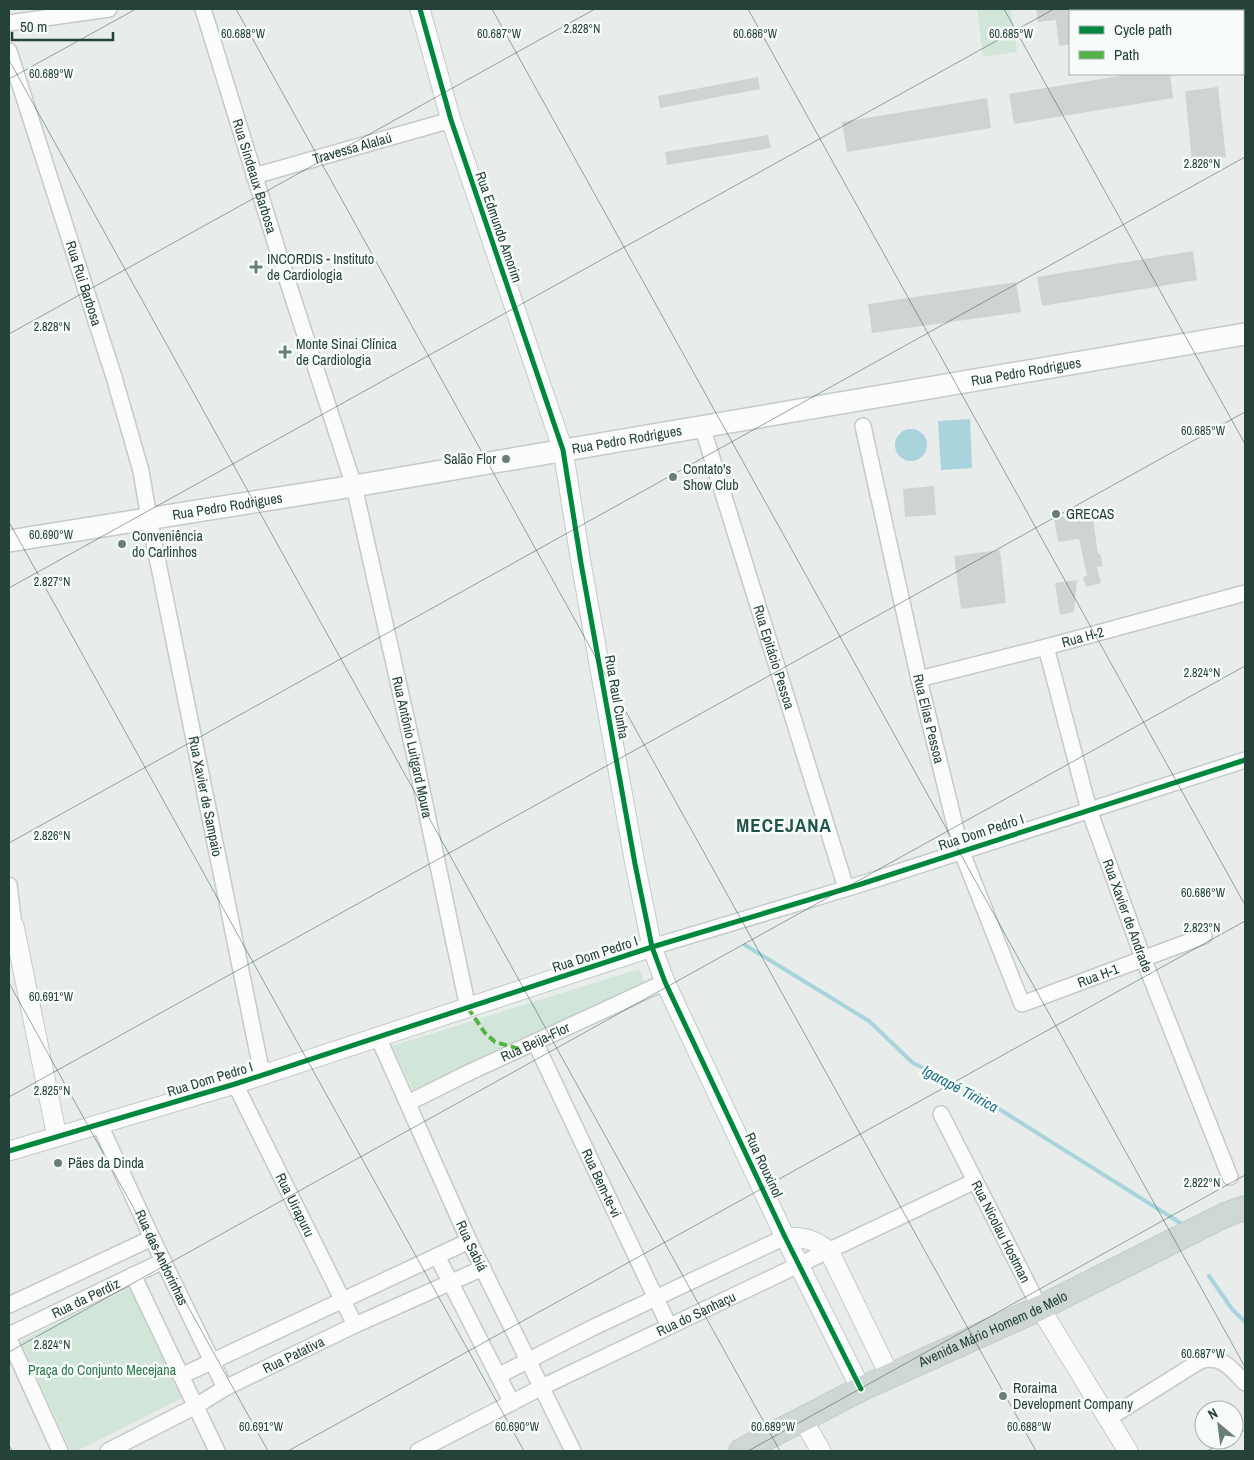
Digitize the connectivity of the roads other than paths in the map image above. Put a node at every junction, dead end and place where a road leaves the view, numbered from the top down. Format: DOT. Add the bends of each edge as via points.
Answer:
graph roads {
  1 [pos="110,9"];
  2 [pos="203,9"];
  3 [pos="420,9"];
  4 [pos="9,23"];
  5 [pos="9,51"];
  6 [pos="451,120"];
  7 [pos="254,176"];
  8 [pos="1245,334"];
  9 [pos="702,426"];
  10 [pos="863,426"];
  11 [pos="563,450"];
  12 [pos="354,486"];
  13 [pos="149,518"];
  14 [pos="9,541"];
  15 [pos="1245,593"];
  16 [pos="1046,647"];
  17 [pos="919,679"];
  18 [pos="1245,760"];
  19 [pos="1088,810"];
  20 [pos="961,850"];
  21 [pos="9,885"];
  22 [pos="846,888"];
  23 [pos="12,928"];
  24 [pos="1204,936"];
  25 [pos="652,947"];
  26 [pos="1142,958"];
  27 [pos="665,982"];
  28 [pos="1022,1004"];
  29 [pos="468,1008"];
  30 [pos="378,1037"];
  31 [pos="535,1042"];
  32 [pos="262,1074"];
  33 [pos="236,1084"];
  34 [pos="408,1103"];
  35 [pos="941,1114"];
  36 [pos="100,1125"];
  37 [pos="58,1137"];
  38 [pos="9,1151"];
  39 [pos="1230,1178"];
  40 [pos="975,1181"];
  41 [pos="1245,1208"];
  42 [pos="785,1237"];
  43 [pos="152,1238"];
  44 [pos="470,1241"];
  45 [pos="829,1251"];
  46 [pos="437,1256"];
  47 [pos="163,1261"];
  48 [pos="799,1265"];
  49 [pos="483,1268"];
  50 [pos="132,1275"];
  51 [pos="451,1283"];
  52 [pos="656,1299"];
  53 [pos="341,1300"];
  54 [pos="9,1304"];
  55 [pos="1040,1308"];
  56 [pos="355,1325"];
  57 [pos="669,1326"];
  58 [pos="9,1337"];
  59 [pos="212,1360"];
  60 [pos="529,1361"];
  61 [pos="181,1376"];
  62 [pos="498,1376"];
  63 [pos="890,1376"];
  64 [pos="1245,1383"];
  65 [pos="542,1387"];
  66 [pos="225,1388"];
  67 [pos="861,1389"];
  68 [pos="512,1403"];
  69 [pos="196,1406"];
  70 [pos="1109,1418"];
  71 [pos="803,1420"];
  72 [pos="60,1451"];
  73 [pos="108,1451"];
  74 [pos="217,1451"];
  75 [pos="418,1451"];
  76 [pos="573,1451"];
  77 [pos="741,1451"];
  78 [pos="821,1451"];
  79 [pos="1128,1451"];
  1 -- 4 [label="street"];
  2 -- 7 [label="street, Rua Sindeaux Barbosa"];
  3 -- 6 [label="street, Rua Edmundo Amorim"];
  5 -- 13 [label="street, Rua Rui Barbosa" via="132,439"];
  6 -- 7 [label="street, Travessa Alalaú"];
  6 -- 11 [label="street, Rua Edmundo Amorim"];
  7 -- 12 [label="street, Rua Sindeaux Barbosa"];
  8 -- 9 [label="main road, Rua Pedro Rodrigues"];
  9 -- 11 [label="main road, Rua Pedro Rodrigues"];
  9 -- 22 [label="street, Rua Epitácio Pessoa"];
  10 -- 17 [label="street, Rua Elias Pessoa"];
  11 -- 12 [label="main road, Rua Pedro Rodrigues"];
  11 -- 25 [label="street, Rua Raul Cunha"];
  12 -- 13 [label="main road, Rua Pedro Rodrigues"];
  12 -- 29 [label="street, Rua Antônio Luitgard Moura"];
  13 -- 14 [label="main road, Rua Pedro Rodrigues"];
  13 -- 32 [label="street, Rua Xavier de Sampaio"];
  15 -- 16 [label="street, Rua H-2"];
  16 -- 17 [label="street, Rua H-2"];
  16 -- 19 [label="street, Rua Xavier de Andrade"];
  17 -- 20 [label="street, Rua Elias Pessoa"];
  18 -- 19 [label="street, Rua Dom Pedro I"];
  19 -- 20 [label="street, Rua Dom Pedro I"];
  19 -- 26 [label="street, Rua Xavier de Andrade"];
  20 -- 22 [label="street, Rua Dom Pedro I"];
  20 -- 28 [label="street, Rua Elias Pessoa"];
  21 -- 23 [label="street"];
  22 -- 25 [label="street, Rua Dom Pedro I"];
  23 -- 37 [label="street"];
  24 -- 26 [label="street, Rua H-1"];
  25 -- 27 [label="street, Rua Rouxinol"];
  25 -- 29 [label="street, Rua Dom Pedro I"];
  26 -- 28 [label="street, Rua H-1"];
  26 -- 39 [label="street, Rua Xavier de Andrade"];
  27 -- 31 [label="street, Rua Beija-Flor"];
  27 -- 42 [label="street, Rua Rouxinol"];
  29 -- 30 [label="street, Rua Dom Pedro I"];
  30 -- 32 [label="street, Rua Dom Pedro I"];
  30 -- 34 [label="street, Rua Sabiá"];
  31 -- 34 [label="street, Rua Beija-Flor"];
  31 -- 52 [label="street, Rua Bem-te-vi"];
  32 -- 33 [label="street, Rua Dom Pedro I"];
  33 -- 36 [label="street, Rua Dom Pedro I"];
  33 -- 53 [label="street, Rua Uirapuru"];
  34 -- 44 [label="street, Rua Sabiá"];
  35 -- 40 [label="street, Rua Nicolau Hostman"];
  36 -- 37 [label="street, Rua Dom Pedro I"];
  36 -- 43 [label="street, Rua das Andorinhas"];
  37 -- 38 [label="street, Rua Dom Pedro I"];
  40 -- 45 [label="street, Rua do Sanhaçu"];
  40 -- 55 [label="street, Rua Nicolau Hostman"];
  41 -- 55 [label="main road, Avenida Mário Homem de Melo"];
  42 -- 45 [label="street" via="816,1241"];
  42 -- 48 [label="street, Rua Rouxinol"];
  42 -- 52 [label="street"];
  43 -- 47 [label="street, Rua das Andorinhas"];
  43 -- 54 [label="street, Rua da Perdiz"];
  44 -- 46 [label="street"];
  44 -- 49 [label="street, Rua Sabiá"];
  45 -- 48 [label="street, Rua do Sanhaçu"];
  45 -- 63 [label="street"];
  46 -- 51 [label="street"];
  46 -- 53 [label="street"];
  47 -- 50 [label="street, Rua da Perdiz"];
  47 -- 59 [label="street, Rua das Andorinhas"];
  48 -- 57 [label="street, Rua do Sanhaçu"];
  48 -- 67 [label="street, Rua Rouxinol"];
  49 -- 51 [label="street, Rua Patativa"];
  49 -- 60 [label="street, Rua Sabiá"];
  50 -- 58 [label="street, Rua da Perdiz"];
  50 -- 61 [label="street"];
  51 -- 56 [label="street, Rua Patativa"];
  51 -- 62 [label="street"];
  52 -- 57 [label="street, Rua Bem-te-vi"];
  52 -- 60 [label="street"];
  53 -- 56 [label="street, Rua Uirapuru"];
  53 -- 59 [label="street"];
  55 -- 63 [label="main road, Avenida Mário Homem de Melo"];
  55 -- 70 [label="street, Rua Nicolau Hostman"];
  56 -- 66 [label="street, Rua Patativa"];
  57 -- 65 [label="street, Rua do Sanhaçu"];
  58 -- 72 [label="street"];
  59 -- 61 [label="street"];
  59 -- 66 [label="street, Rua das Andorinhas"];
  60 -- 62 [label="street"];
  60 -- 65 [label="street, Rua Sabiá"];
  61 -- 69 [label="street"];
  62 -- 68 [label="street"];
  63 -- 67 [label="main road, Avenida Mário Homem de Melo"];
  64 -- 70 [label="street" via="1226,1365 1210,1358 1200,1361"];
  65 -- 68 [label="street, Rua do Sanhaçu"];
  65 -- 76 [label="street, Rua Sabiá"];
  66 -- 69 [label="street, Rua Patativa"];
  67 -- 71 [label="main road, Avenida Mário Homem de Melo"];
  68 -- 75 [label="street, Rua do Sanhaçu"];
  69 -- 73 [label="street, Rua Patativa"];
  69 -- 74 [label="street"];
  70 -- 79 [label="street, Rua Nicolau Hostman"];
  71 -- 77 [label="main road, Avenida Mário Homem de Melo"];
  71 -- 78 [label="street"];
}
